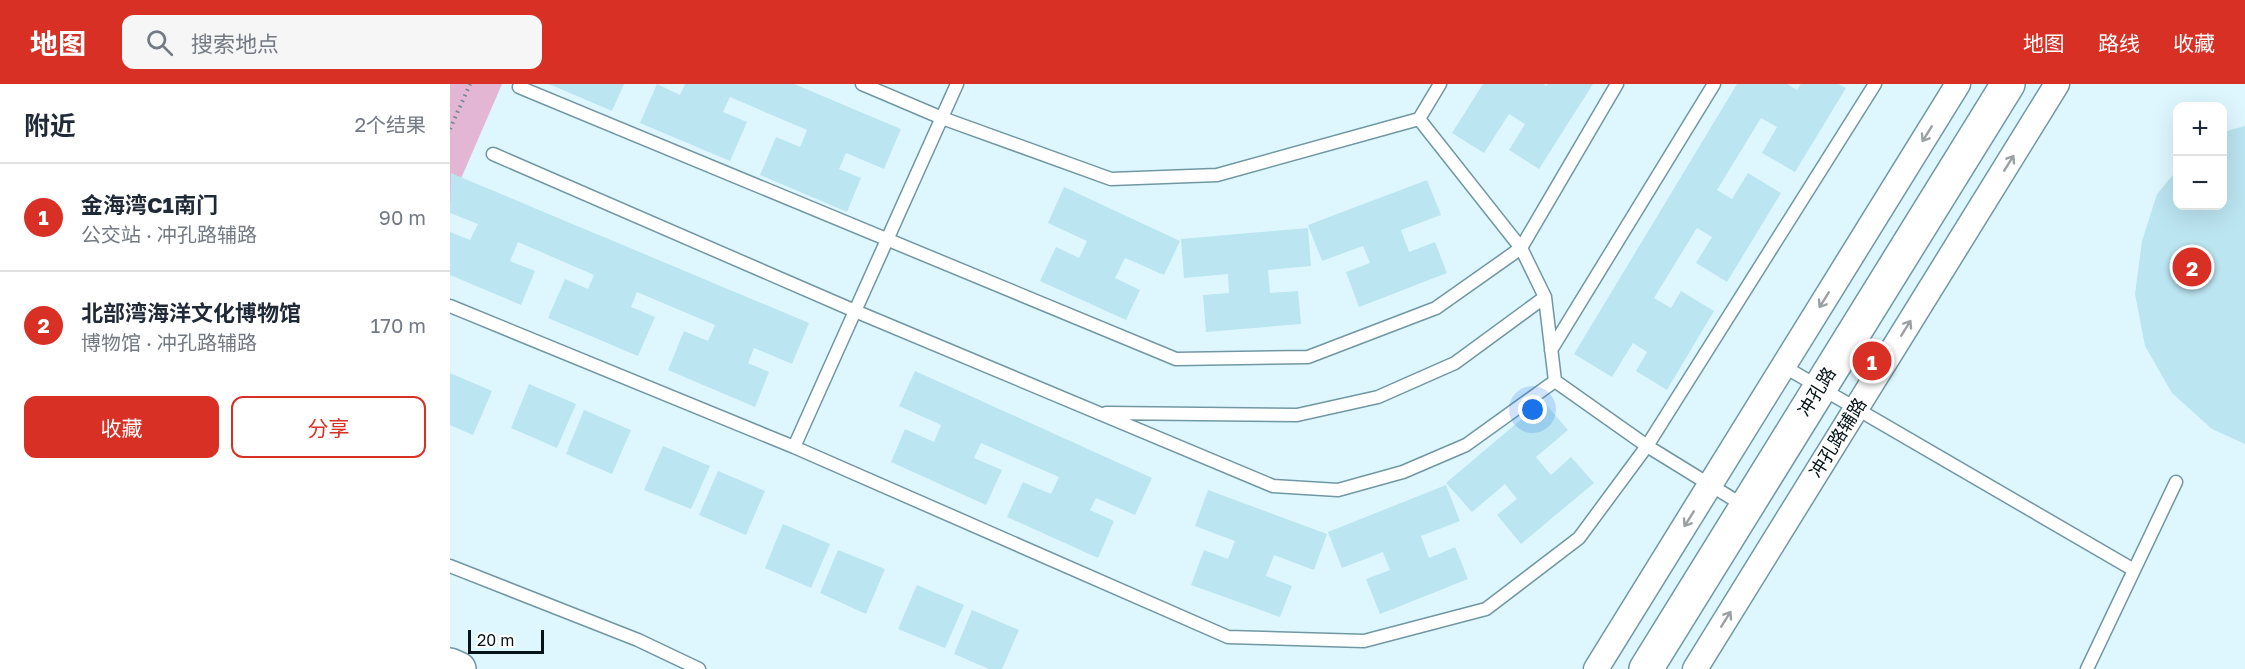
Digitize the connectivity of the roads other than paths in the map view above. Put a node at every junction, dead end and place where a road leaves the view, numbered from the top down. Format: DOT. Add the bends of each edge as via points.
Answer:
graph roads {
  1 [pos="862,84"];
  2 [pos="957,84"];
  3 [pos="1440,84"];
  4 [pos="1617,84"];
  5 [pos="1714,84"];
  6 [pos="1875,84"];
  7 [pos="1958,84"];
  8 [pos="2008,84"];
  9 [pos="2057,84"];
  10 [pos="519,87"];
  11 [pos="942,118"];
  12 [pos="1419,119"];
  13 [pos="493,154"];
  14 [pos="887,239"];
  15 [pos="1521,248"];
  16 [pos="1545,297"];
  17 [pos="450,306"];
  18 [pos="855,311"];
  19 [pos="1551,350"];
  20 [pos="1783,366"];
  21 [pos="1555,381"];
  22 [pos="1819,388"];
  23 [pos="1856,409"];
  24 [pos="1098,412"];
  25 [pos="1647,446"];
  26 [pos="794,447"];
  27 [pos="2176,482"];
  28 [pos="1710,485"];
  29 [pos="1746,507"];
  30 [pos="450,566"];
  31 [pos="2134,570"];
  32 [pos="450,665"];
  33 [pos="459,669"];
  34 [pos="699,669"];
  35 [pos="1596,669"];
  36 [pos="1646,669"];
  37 [pos="1695,669"];
  38 [pos="2088,669"];
  1 -- 11 [label="lane"];
  2 -- 11 [label="lane"];
  3 -- 12 [label="lane"];
  4 -- 15 [label="lane"];
  5 -- 19 [label="lane"];
  6 -- 25 [label="lane"];
  7 -- 20 [label="street, one-way"];
  8 -- 22 [label="main road, 冲孔路"];
  23 -- 9 [label="street, 冲孔路辅路, one-way"];
  10 -- 14 [label="lane"];
  11 -- 12 [label="lane" via="1111,179 1217,175"];
  11 -- 14 [label="lane"];
  12 -- 15 [label="lane"];
  13 -- 18 [label="lane"];
  14 -- 15 [label="lane" via="1176,359 1308,357 1436,308"];
  14 -- 18 [label="lane"];
  15 -- 16 [label="lane"];
  16 -- 19 [label="lane"];
  16 -- 24 [label="lane" via="1455,363 1378,397 1297,415"];
  17 -- 26 [label="lane"];
  18 -- 24 [label="lane"];
  18 -- 26 [label="lane"];
  19 -- 21 [label="lane"];
  20 -- 22 [label="lane"];
  20 -- 28 [label="street"];
  21 -- 24 [label="lane" via="1466,445 1403,472 1338,490 1273,486"];
  21 -- 25 [label="lane"];
  22 -- 23 [label="lane"];
  22 -- 29 [label="main road, 冲孔路"];
  23 -- 31 [label="lane"];
  37 -- 23 [label="street, 冲孔路辅路, one-way"];
  25 -- 26 [label="lane" via="1579,538 1486,609 1364,641 1228,637"];
  25 -- 28 [label="lane"];
  27 -- 31 [label="lane"];
  28 -- 29 [label="lane"];
  28 -- 35 [label="street, one-way"];
  29 -- 36 [label="main road, 冲孔路"];
  30 -- 34 [label="lane" via="638,640"];
  31 -- 38 [label="lane"];
  32 -- 33 [label="main road"];
}
